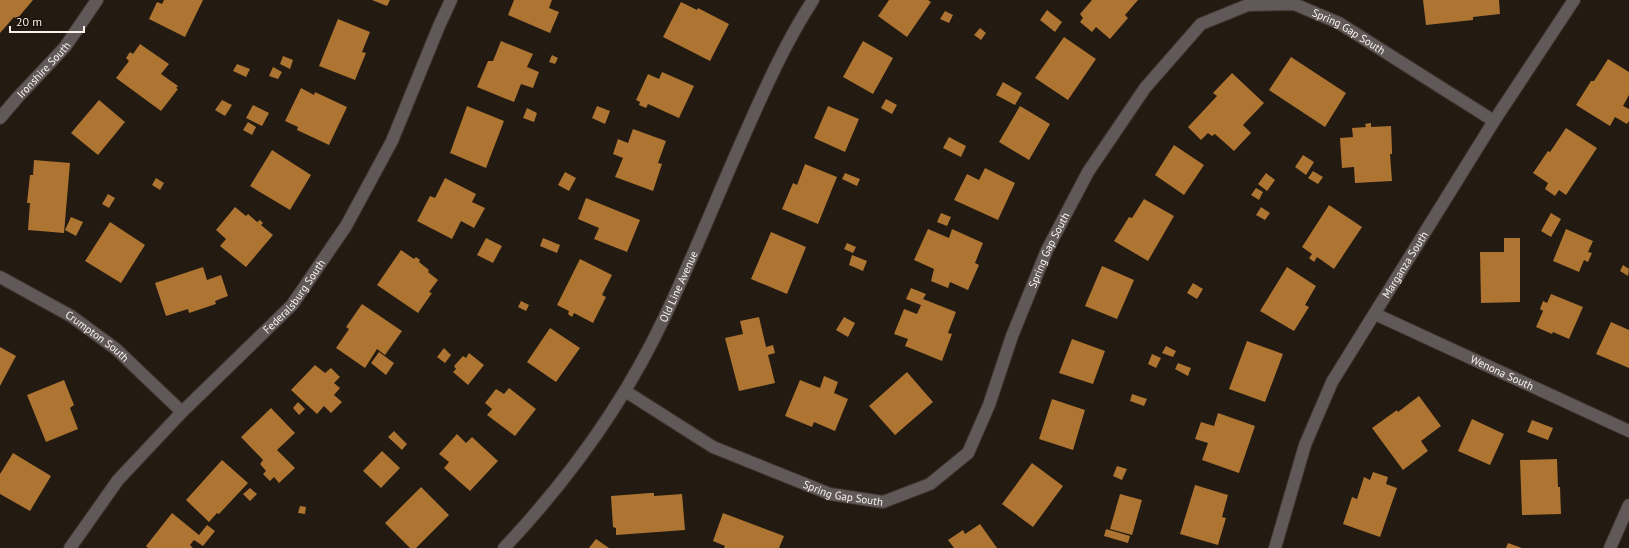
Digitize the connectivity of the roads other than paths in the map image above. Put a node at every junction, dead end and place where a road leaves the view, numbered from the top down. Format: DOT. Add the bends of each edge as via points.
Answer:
graph roads {
  1 [pos="97,0"];
  2 [pos="451,0"];
  3 [pos="813,0"];
  4 [pos="1574,0"];
  5 [pos="0,118"];
  6 [pos="1494,121"];
  7 [pos="0,277"];
  8 [pos="1375,314"];
  9 [pos="625,392"];
  10 [pos="182,412"];
  11 [pos="1629,431"];
  12 [pos="1629,505"];
  13 [pos="70,548"];
  14 [pos="504,548"];
  15 [pos="1275,548"];
  16 [pos="1610,548"];
  1 -- 5 [label="street, Ironshire South" via="65,47"];
  2 -- 10 [label="street, Federalsburg South" via="392,141 346,226 292,305"];
  3 -- 9 [label="street, Old Line Avenue" via="766,86 666,314"];
  4 -- 6 [label="street, Marganza South"];
  6 -- 8 [label="street, Marganza South"];
  6 -- 9 [label="street, Spring Gap South" via="1339,23 1294,4 1248,5 1201,24 1145,88 1088,172 1047,250 1012,336 989,405 968,453 930,484 883,502 830,494 713,447"];
  7 -- 10 [label="street, Crumpton South" via="71,316 116,350"];
  8 -- 11 [label="street, Wenona South"];
  8 -- 15 [label="street, Marganza South" via="1328,389 1305,445"];
  9 -- 14 [label="street, Old Line Avenue" via="572,468"];
  10 -- 13 [label="street, Federalsburg South" via="118,480"];
  12 -- 16 [label="street"];
}
